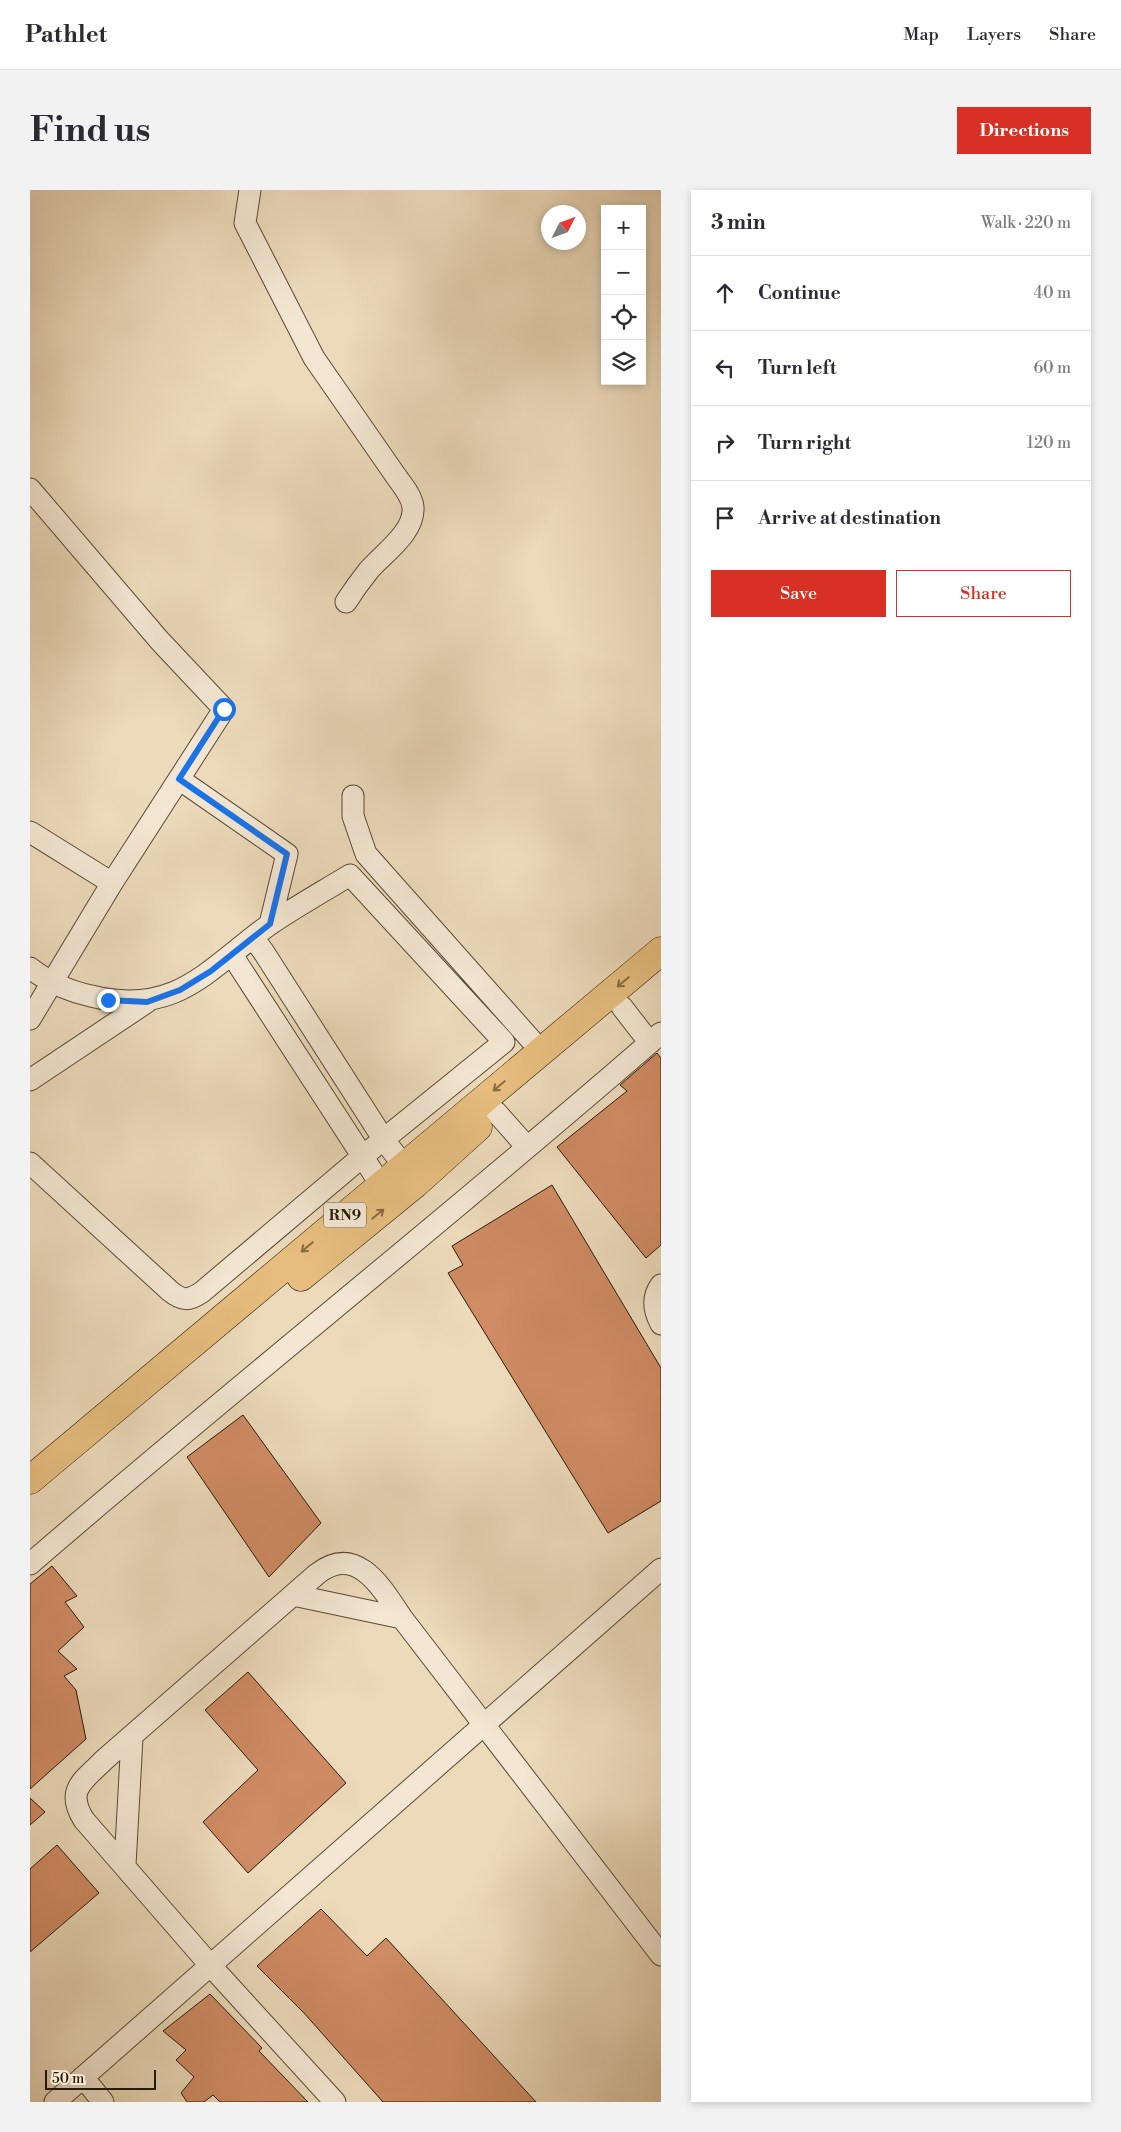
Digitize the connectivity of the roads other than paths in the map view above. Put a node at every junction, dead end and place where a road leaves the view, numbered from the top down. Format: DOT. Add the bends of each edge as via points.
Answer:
graph roads {
  1 [pos="250,190"];
  2 [pos="31,492"];
  3 [pos="346,602"];
  4 [pos="179,779"];
  5 [pos="353,796"];
  6 [pos="30,832"];
  7 [pos="112,883"];
  8 [pos="270,924"];
  9 [pos="250,940"];
  10 [pos="661,951"];
  11 [pos="232,955"];
  12 [pos="30,968"];
  13 [pos="661,974"];
  14 [pos="52,984"];
  15 [pos="147,1002"];
  16 [pos="622,1007"];
  17 [pos="30,1018"];
  18 [pos="655,1038"];
  19 [pos="326,1049"];
  20 [pos="541,1050"];
  21 [pos="302,1064"];
  22 [pos="30,1080"];
  23 [pos="496,1112"];
  24 [pos="384,1140"];
  25 [pos="527,1147"];
  26 [pos="363,1156"];
  27 [pos="30,1163"];
  28 [pos="404,1166"];
  29 [pos="381,1185"];
  30 [pos="661,1285"];
  31 [pos="661,1324"];
  32 [pos="30,1480"];
  33 [pos="30,1501"];
  34 [pos="30,1564"];
  35 [pos="661,1569"];
  36 [pos="293,1595"];
  37 [pos="402,1618"];
  38 [pos="485,1724"];
  39 [pos="132,1738"];
  40 [pos="125,1865"];
  41 [pos="661,1955"];
  42 [pos="210,1965"];
  43 [pos="82,2078"];
  44 [pos="55,2102"];
  45 [pos="104,2102"];
  46 [pos="335,2102"];
  1 -- 3 [label="street" via="245,223 314,358 408,493 412,507 410,522 399,538 369,570"];
  2 -- 4 [label="street" via="160,641 224,709"];
  4 -- 7 [label="street"];
  4 -- 8 [label="street" via="287,854"];
  5 -- 20 [label="street" via="353,816 366,854"];
  6 -- 7 [label="street"];
  7 -- 14 [label="street"];
  8 -- 9 [label="street"];
  8 -- 24 [label="street" via="350,874 504,1042"];
  9 -- 11 [label="street"];
  9 -- 19 [label="street" via="263,950"];
  10 -- 20 [label="highway, RN9, one-way"];
  11 -- 15 [label="street" via="196,981"];
  11 -- 21 [label="street"];
  12 -- 14 [label="street"];
  13 -- 16 [label="highway, RN9"];
  14 -- 15 [label="street" via="108,1000"];
  14 -- 17 [label="street"];
  15 -- 22 [label="street"];
  16 -- 18 [label="street"];
  16 -- 23 [label="highway, RN9"];
  18 -- 25 [label="street"];
  19 -- 21 [label="street"];
  19 -- 24 [label="street"];
  20 -- 28 [label="highway, RN9, one-way"];
  21 -- 26 [label="street"];
  23 -- 25 [label="street"];
  33 -- 23 [label="highway, RN9, one-way" via="415,1184"];
  24 -- 26 [label="street"];
  24 -- 28 [label="street"];
  25 -- 34 [label="street"];
  26 -- 27 [label="street" via="202,1292 186,1300 159,1282"];
  26 -- 29 [label="street"];
  28 -- 29 [label="highway, RN9"];
  29 -- 32 [label="highway, RN9, one-way"];
  30 -- 31 [label="street" via="654,1302"];
  35 -- 38 [label="street"];
  36 -- 37 [label="street"];
  36 -- 37 [label="street" via="324,1568 344,1563 371,1576"];
  36 -- 39 [label="street"];
  37 -- 38 [label="street"];
  38 -- 41 [label="street"];
  38 -- 42 [label="street"];
  39 -- 40 [label="street"];
  39 -- 40 [label="street" via="91,1773 75,1793 76,1804 84,1820"];
  40 -- 42 [label="street"];
  42 -- 43 [label="street"];
  42 -- 46 [label="street"];
  43 -- 44 [label="street"];
  43 -- 45 [label="street"];
}
